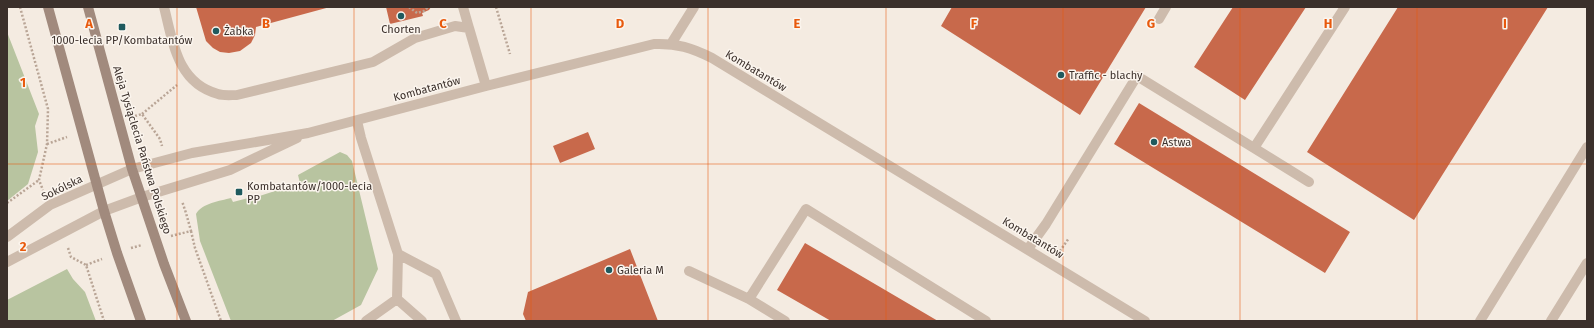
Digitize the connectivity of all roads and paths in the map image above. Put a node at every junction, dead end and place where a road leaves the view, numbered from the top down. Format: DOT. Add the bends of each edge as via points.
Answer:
graph roads {
  1 [pos="20,7"];
  2 [pos="48,7"];
  3 [pos="88,7"];
  4 [pos="164,7"];
  5 [pos="409,7"];
  6 [pos="428,7"];
  7 [pos="464,7"];
  8 [pos="496,7"];
  9 [pos="694,7"];
  10 [pos="1166,7"];
  11 [pos="1345,7"];
  12 [pos="1160,18"];
  13 [pos="469,28"];
  14 [pos="671,44"];
  15 [pos="510,54"];
  16 [pos="188,76"];
  17 [pos="486,86"];
  18 [pos="142,114"];
  19 [pos="357,121"];
  20 [pos="308,133"];
  21 [pos="1587,147"];
  22 [pos="1254,148"];
  23 [pos="132,169"];
  24 [pos="1309,182"];
  25 [pos="96,184"];
  26 [pos="142,197"];
  27 [pos="7,203"];
  28 [pos="104,211"];
  29 [pos="191,231"];
  30 [pos="7,237"];
  31 [pos="1028,249"];
  32 [pos="398,254"];
  33 [pos="71,257"];
  34 [pos="7,262"];
  35 [pos="1587,263"];
  36 [pos="689,271"];
  37 [pos="397,299"];
  38 [pos="749,299"];
  39 [pos="104,321"];
  40 [pos="141,321"];
  41 [pos="186,321"];
  42 [pos="221,321"];
  43 [pos="366,321"];
  44 [pos="422,321"];
  45 [pos="456,321"];
  46 [pos="785,321"];
  47 [pos="986,321"];
  48 [pos="1145,321"];
  49 [pos="1480,321"];
  50 [pos="1551,321"];
  1 -- 27 [label="path" via="48,110 47,144 39,180"];
  2 -- 25 [label="main road"];
  3 -- 23 [label="main road, Aleja Tysiąclecia Państwa Polskiego"];
  4 -- 16 [label="street" via="178,61"];
  5 -- 6 [label="path" via="421,13"];
  7 -- 13 [label="street"];
  8 -- 15 [label="path"];
  9 -- 14 [label="street"];
  10 -- 12 [label="street"];
  11 -- 22 [label="street"];
  13 -- 16 [label="street" via="455,26 415,38 373,62 237,95 219,94 202,88"];
  13 -- 17 [label="street"];
  14 -- 17 [label="street, Kombatantów" via="654,44"];
  14 -- 31 [label="street, Kombatantów" via="698,51 712,58"];
  16 -- 18 [label="path"];
  17 -- 19 [label="street, Kombatantów"];
  19 -- 20 [label="street, Kombatantów"];
  19 -- 32 [label="street"];
  20 -- 23 [label="street, Kombatantów" via="192,153"];
  20 -- 26 [label="street, Kombatantów" via="230,170"];
  21 -- 49 [label="street"];
  22 -- 24 [label="street"];
  22 -- 31 [label="street" via="1137,76"];
  23 -- 25 [label="street, Sokólska"];
  23 -- 26 [label="main road, Aleja Tysiąclecia Państwa Polskiego"];
  25 -- 28 [label="main road"];
  25 -- 30 [label="street, Sokólska" via="50,205"];
  26 -- 28 [label="street, Kombatantów"];
  26 -- 41 [label="main road, Aleja Tysiąclecia Państwa Polskiego"];
  28 -- 34 [label="street"];
  28 -- 40 [label="main road"];
  29 -- 42 [label="path"];
  31 -- 48 [label="street, Kombatantów"];
  32 -- 37 [label="street"];
  32 -- 45 [label="street" via="436,274"];
  33 -- 39 [label="path" via="86,265"];
  35 -- 50 [label="street"];
  36 -- 38 [label="street"];
  37 -- 43 [label="street"];
  37 -- 44 [label="street"];
  38 -- 46 [label="street"];
  38 -- 47 [label="street" via="806,209"];
}
